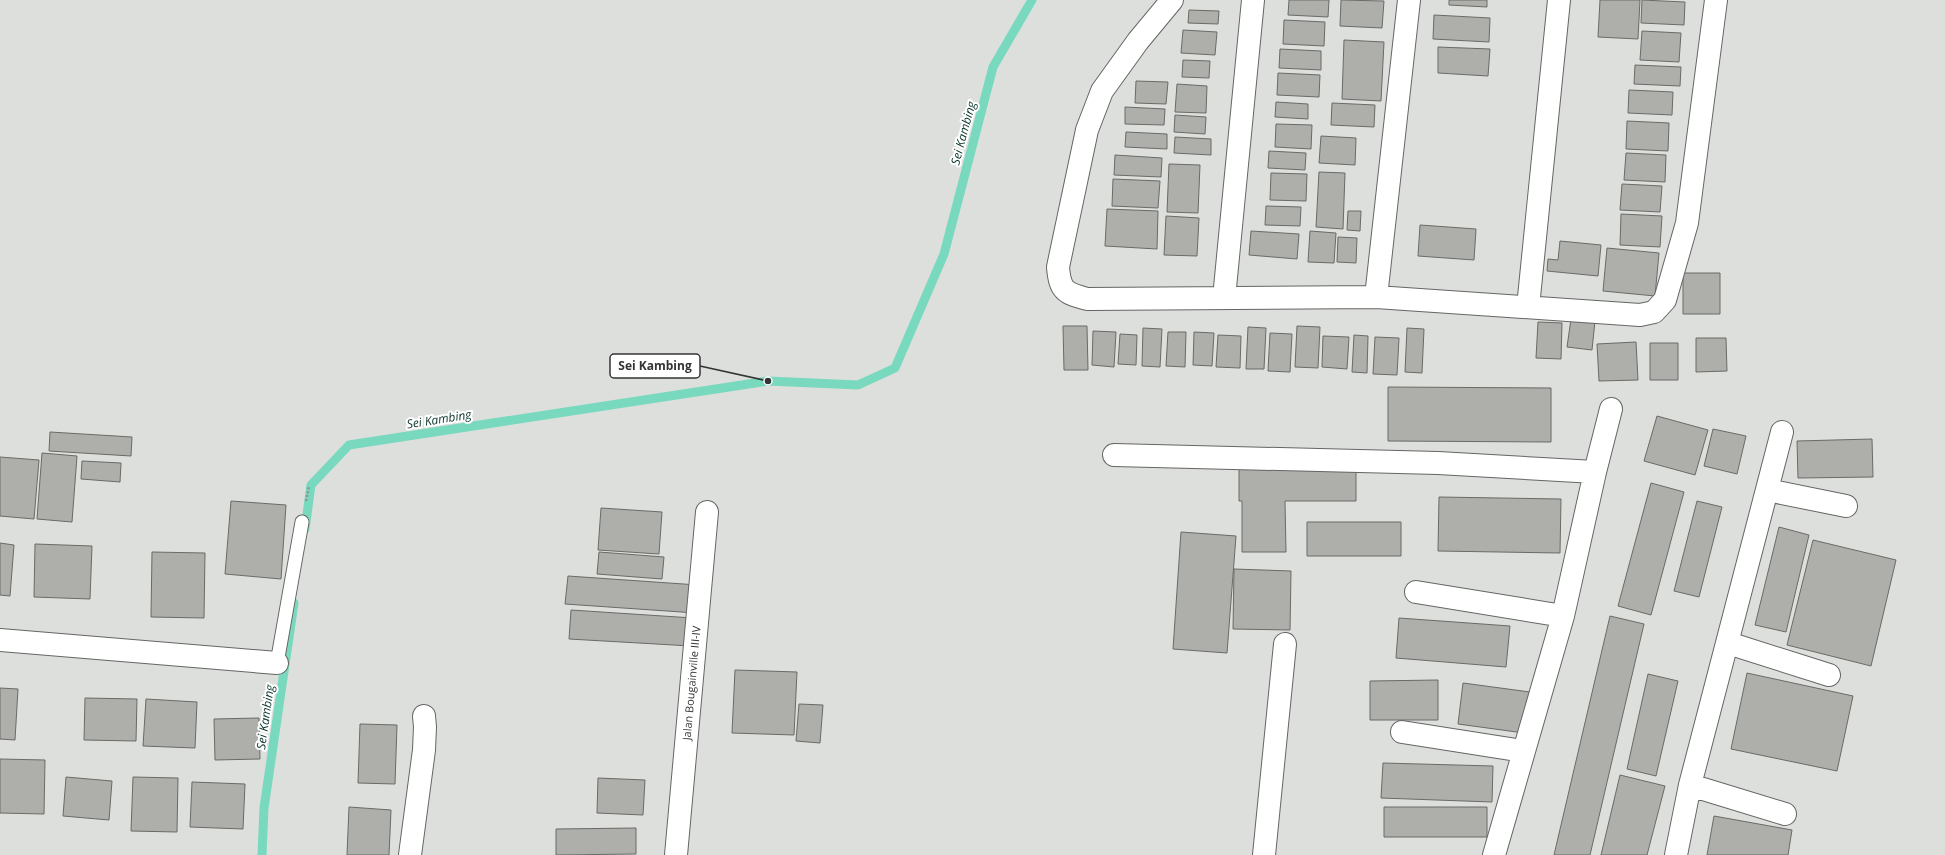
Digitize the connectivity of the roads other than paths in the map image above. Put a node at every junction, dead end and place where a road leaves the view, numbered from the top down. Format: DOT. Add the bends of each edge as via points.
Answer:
graph roads {
  1 [pos="1172,0"];
  2 [pos="1253,0"];
  3 [pos="1409,0"];
  4 [pos="1559,0"];
  5 [pos="1716,0"];
  6 [pos="1376,297"];
  7 [pos="1224,298"];
  8 [pos="1528,307"];
  9 [pos="1611,409"];
  10 [pos="1782,432"];
  11 [pos="1114,455"];
  12 [pos="1595,472"];
  13 [pos="1767,490"];
  14 [pos="1846,506"];
  15 [pos="707,512"];
  16 [pos="302,522"];
  17 [pos="1416,592"];
  18 [pos="1563,616"];
  19 [pos="0,640"];
  20 [pos="1728,643"];
  21 [pos="1285,644"];
  22 [pos="277,663"];
  23 [pos="1829,675"];
  24 [pos="424,716"];
  25 [pos="1402,732"];
  26 [pos="1523,751"];
  27 [pos="1690,785"];
  28 [pos="1785,814"];
  29 [pos="410,855"];
  30 [pos="676,855"];
  31 [pos="1264,855"];
  32 [pos="1494,855"];
  33 [pos="1676,855"];
  1 -- 7 [label="street" via="1102,91 1087,130 1058,267 1059,279 1068,294 1087,299"];
  2 -- 7 [label="street"];
  3 -- 6 [label="street"];
  4 -- 8 [label="street"];
  5 -- 8 [label="street" via="1687,223 1665,300 1654,312 1640,315"];
  6 -- 7 [label="street"];
  6 -- 8 [label="street"];
  9 -- 12 [label="street"];
  10 -- 13 [label="street"];
  11 -- 12 [label="street" via="1438,463"];
  12 -- 18 [label="street"];
  13 -- 14 [label="street"];
  13 -- 20 [label="street"];
  15 -- 30 [label="street, Jalan Bougainville III-IV"];
  16 -- 22 [label="lane"];
  17 -- 18 [label="street"];
  18 -- 26 [label="street"];
  19 -- 22 [label="street"];
  20 -- 23 [label="street"];
  20 -- 27 [label="street"];
  21 -- 31 [label="street"];
  24 -- 29 [label="street" via="424,750"];
  25 -- 26 [label="street"];
  26 -- 32 [label="street"];
  27 -- 28 [label="street"];
  27 -- 33 [label="street"];
}
